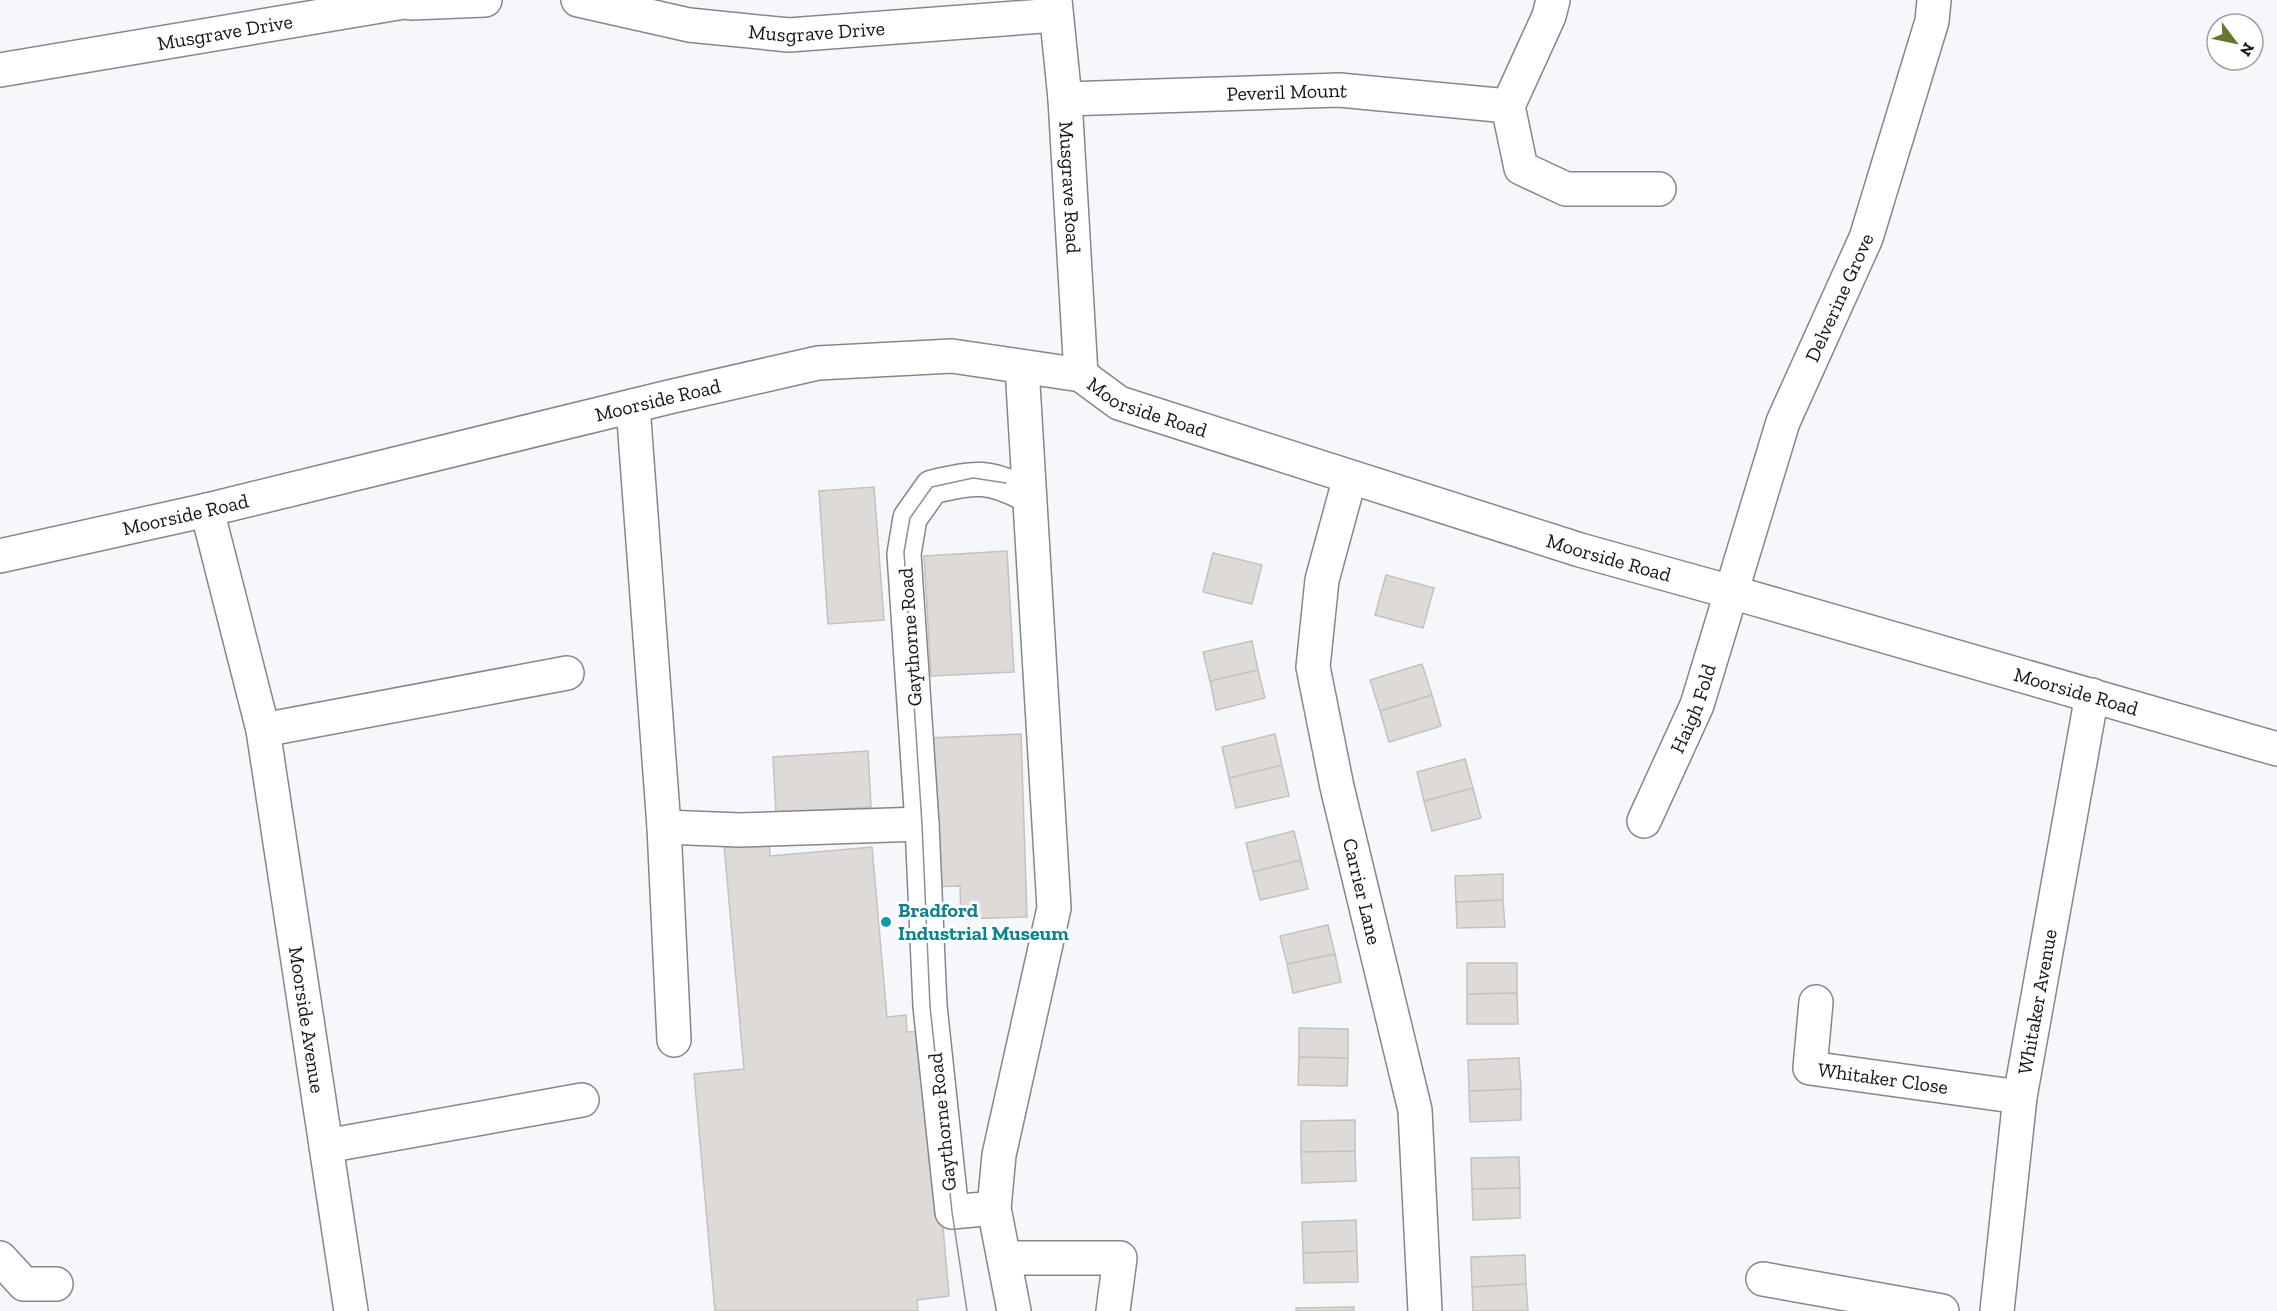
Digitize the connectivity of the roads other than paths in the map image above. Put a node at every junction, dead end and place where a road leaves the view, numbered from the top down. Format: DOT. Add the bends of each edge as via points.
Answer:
graph roads {
  1 [pos="485,0"];
  2 [pos="578,0"];
  3 [pos="1553,0"];
  4 [pos="1934,0"];
  5 [pos="411,1"];
  6 [pos="1055,8"];
  7 [pos="0,70"];
  8 [pos="1065,99"];
  9 [pos="1508,106"];
  10 [pos="1659,189"];
  11 [pos="1022,367"];
  12 [pos="1081,375"];
  13 [pos="633,406"];
  14 [pos="1350,477"];
  15 [pos="1029,496"];
  16 [pos="207,510"];
  17 [pos="0,556"];
  18 [pos="1731,591"];
  19 [pos="567,673"];
  20 [pos="2092,695"];
  21 [pos="263,730"];
  22 [pos="2277,749"];
  23 [pos="1644,821"];
  24 [pos="922,824"];
  25 [pos="664,827"];
  26 [pos="1816,1002"];
  27 [pos="674,1040"];
  28 [pos="2020,1097"];
  29 [pos="582,1100"];
  30 [pos="326,1146"];
  31 [pos="994,1208"];
  32 [pos="0,1258"];
  33 [pos="1004,1258"];
  34 [pos="1764,1279"];
  35 [pos="56,1284"];
  36 [pos="351,1311"];
  37 [pos="1014,1311"];
  38 [pos="1113,1311"];
  39 [pos="1425,1311"];
  40 [pos="1942,1311"];
  41 [pos="1997,1311"];
  1 -- 5 [label="street, Musgrave Drive"];
  2 -- 6 [label="street, Musgrave Drive" via="689,25 789,34"];
  3 -- 9 [label="street"];
  4 -- 18 [label="street, Delverine Grove" via="1932,21 1866,238 1783,422"];
  5 -- 7 [label="street, Musgrave Drive"];
  6 -- 8 [label="street, Musgrave Road"];
  8 -- 9 [label="street, Peveril Mount" via="1339,90"];
  8 -- 12 [label="street, Musgrave Road"];
  9 -- 10 [label="street" via="1521,168 1566,189"];
  11 -- 12 [label="street, Moorside Road"];
  11 -- 13 [label="street, Moorside Road" via="952,356 818,363"];
  11 -- 15 [label="street"];
  12 -- 14 [label="street, Moorside Road" via="1119,403"];
  13 -- 16 [label="street, Moorside Road"];
  13 -- 25 [label="street"];
  14 -- 18 [label="street, Moorside Road" via="1580,550"];
  14 -- 39 [label="street, Carrier Lane" via="1322,580 1313,667 1337,787 1415,1110"];
  15 -- 24 [label="street, Gaythorne Road" via="1006,483 973,478 932,487 910,518 904,554"];
  15 -- 31 [label="street" via="1054,908 999,1155"];
  16 -- 17 [label="street, Moorside Road"];
  16 -- 21 [label="street, Moorside Avenue"];
  18 -- 20 [label="street, Moorside Road"];
  18 -- 23 [label="street, Haigh Fold" via="1697,705"];
  19 -- 21 [label="street"];
  20 -- 22 [label="street, Moorside Road"];
  20 -- 28 [label="street, Whitaker Avenue"];
  21 -- 30 [label="street, Moorside Avenue"];
  24 -- 25 [label="street" via="740,831"];
  24 -- 31 [label="street, Gaythorne Road" via="930,1006 952,1212"];
  25 -- 27 [label="street"];
  26 -- 28 [label="street, Whitaker Close" via="1810,1068"];
  28 -- 41 [label="street, Whitaker Avenue"];
  29 -- 30 [label="street"];
  30 -- 36 [label="street, Moorside Avenue"];
  31 -- 33 [label="street"];
  32 -- 35 [label="street" via="24,1284"];
  33 -- 37 [label="street"];
  33 -- 38 [label="street" via="1120,1258"];
  34 -- 40 [label="street"];
}
